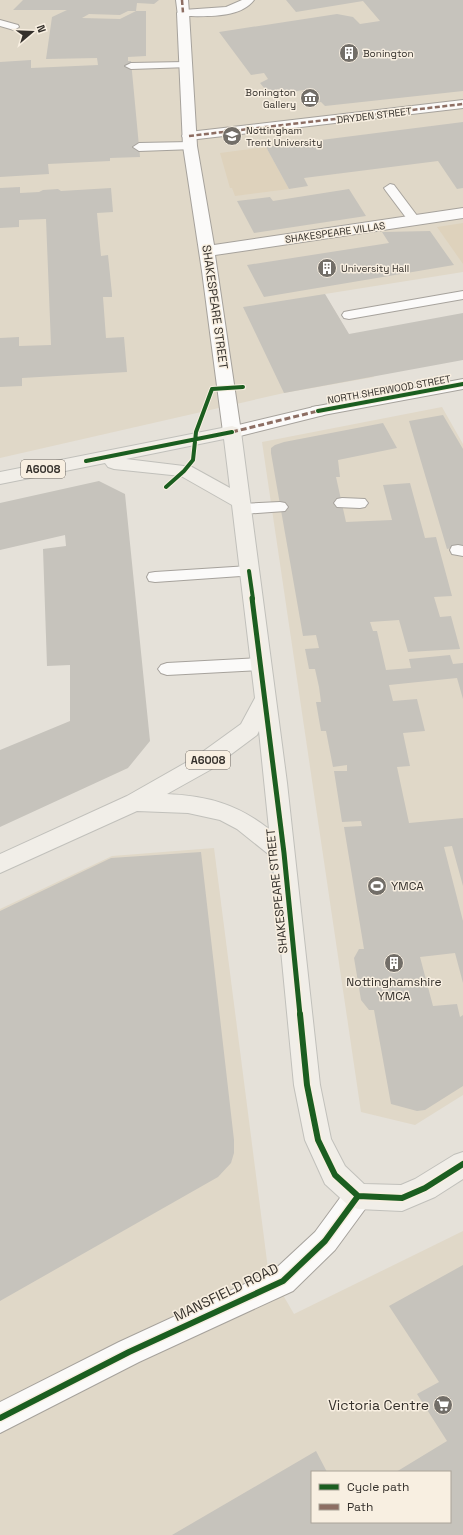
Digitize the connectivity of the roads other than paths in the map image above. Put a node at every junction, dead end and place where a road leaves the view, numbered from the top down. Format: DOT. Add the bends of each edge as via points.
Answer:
graph roads {
  1 [pos="182,0"];
  2 [pos="249,0"];
  3 [pos="183,14"];
  4 [pos="0,24"];
  5 [pos="14,27"];
  6 [pos="185,65"];
  7 [pos="131,66"];
  8 [pos="463,104"];
  9 [pos="189,141"];
  10 [pos="139,147"];
  11 [pos="390,188"];
  12 [pos="463,213"];
  13 [pos="414,220"];
  14 [pos="207,251"];
  15 [pos="463,295"];
  16 [pos="349,315"];
  17 [pos="463,384"];
  18 [pos="232,432"];
  19 [pos="86,461"];
  20 [pos="0,478"];
  21 [pos="360,503"];
  22 [pos="342,504"];
  23 [pos="241,506"];
  24 [pos="280,507"];
  25 [pos="249,571"];
  26 [pos="155,577"];
  27 [pos="260,664"];
  28 [pos="167,669"];
  29 [pos="264,700"];
  30 [pos="135,802"];
  31 [pos="284,853"];
  32 [pos="0,864"];
  33 [pos="463,1164"];
  34 [pos="358,1196"];
  35 [pos="0,1418"];
  1 -- 3 [label="street, SHAKESPEARE STREET"];
  2 -- 3 [label="lane" via="242,7 229,10"];
  3 -- 6 [label="street, SHAKESPEARE STREET"];
  4 -- 5 [label="lane"];
  6 -- 7 [label="lane"];
  6 -- 9 [label="street, SHAKESPEARE STREET"];
  8 -- 9 [label="street, DRYDEN STREET"];
  9 -- 10 [label="lane"];
  9 -- 14 [label="street, SHAKESPEARE STREET"];
  11 -- 13 [label="lane"];
  12 -- 13 [label="street, SHAKESPEARE VILLAS"];
  13 -- 14 [label="street, SHAKESPEARE VILLAS"];
  14 -- 18 [label="street, SHAKESPEARE STREET"];
  15 -- 16 [label="lane"];
  17 -- 18 [label="street, NORTH SHERWOOD STREET" via="318,411"];
  18 -- 19 [label="main road, A6008"];
  18 -- 23 [label="main road, SHAKESPEARE STREET"];
  19 -- 20 [label="main road, A6008"];
  19 -- 23 [label="main road, A6008" via="185,471"];
  21 -- 22 [label="lane"];
  23 -- 24 [label="lane"];
  23 -- 25 [label="main road, SHAKESPEARE STREET"];
  25 -- 26 [label="lane"];
  25 -- 27 [label="main road, SHAKESPEARE STREET"];
  27 -- 28 [label="lane"];
  27 -- 29 [label="main road, SHAKESPEARE STREET"];
  29 -- 30 [label="main road, A6008" via="249,729 220,752"];
  29 -- 31 [label="main road, SHAKESPEARE STREET"];
  30 -- 31 [label="main road, A6008" via="181,804 214,810 238,818"];
  30 -- 32 [label="main road, A6008"];
  31 -- 34 [label="main road, SHAKESPEARE STREET" via="307,1085 318,1140 335,1175"];
  33 -- 34 [label="main road" via="425,1188 402,1198"];
  34 -- 35 [label="street, MANSFIELD ROAD" via="325,1241 283,1281 129,1352"];
}
